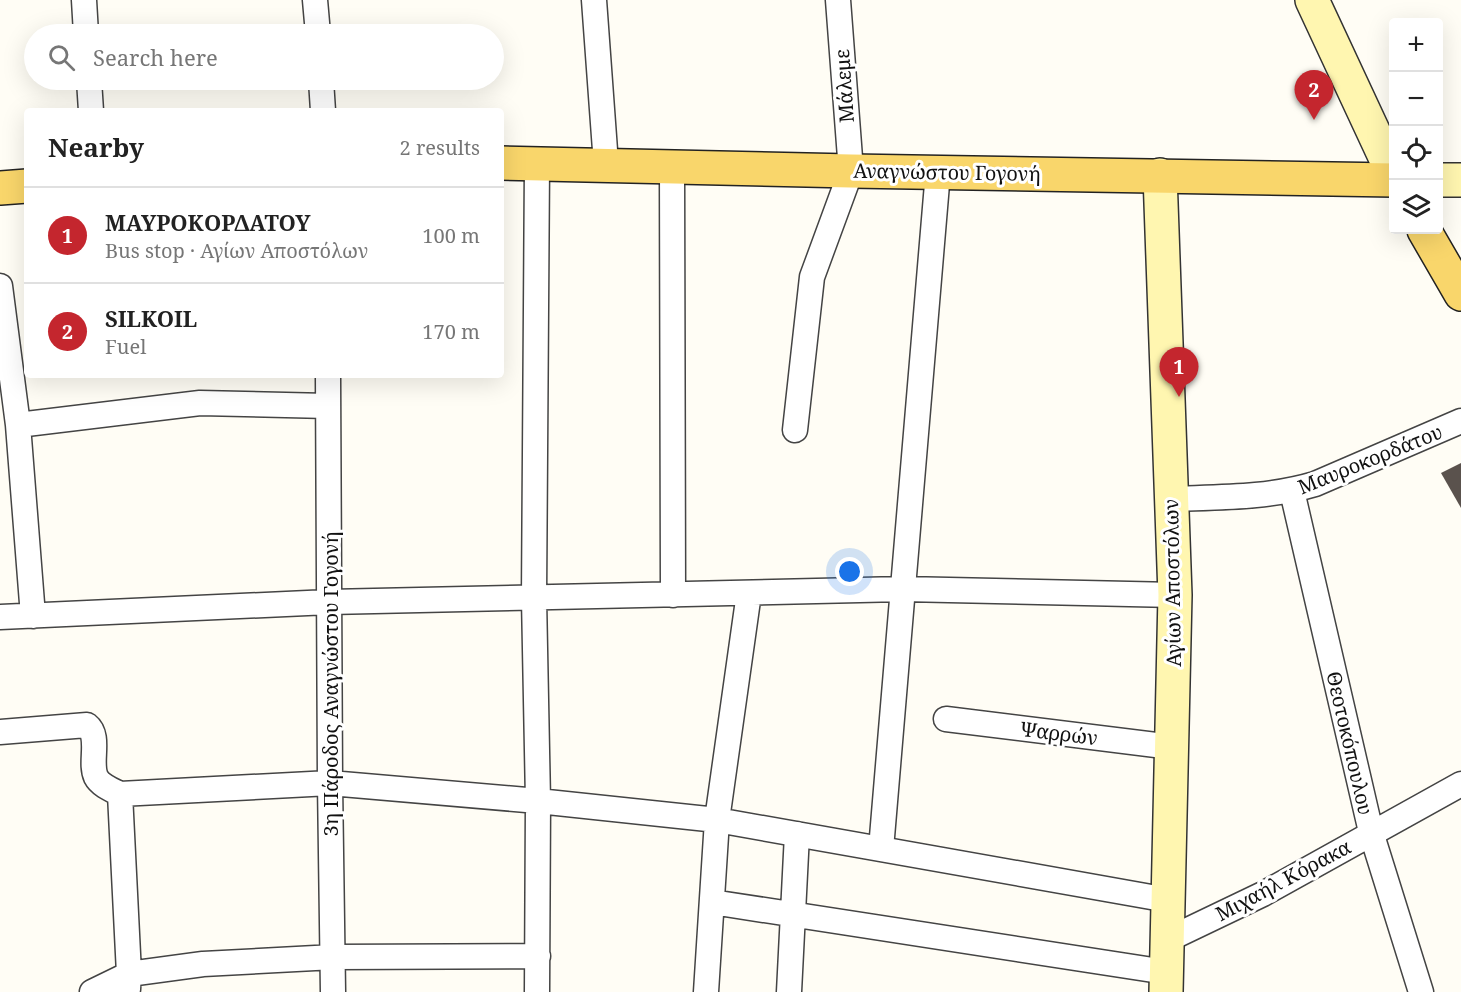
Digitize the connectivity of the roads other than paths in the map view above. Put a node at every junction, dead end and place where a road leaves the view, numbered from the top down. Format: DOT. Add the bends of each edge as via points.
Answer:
graph roads {
  1 [pos="84,0"];
  2 [pos="315,0"];
  3 [pos="594,0"];
  4 [pos="838,0"];
  5 [pos="1312,0"];
  6 [pos="85,24"];
  7 [pos="317,24"];
  8 [pos="90,90"];
  9 [pos="322,90"];
  10 [pos="91,108"];
  11 [pos="323,108"];
  12 [pos="504,163"];
  13 [pos="537,163"];
  14 [pos="606,164"];
  15 [pos="672,166"];
  16 [pos="1389,167"];
  17 [pos="850,171"];
  18 [pos="938,172"];
  19 [pos="1160,175"];
  20 [pos="1389,178"];
  21 [pos="1443,180"];
  22 [pos="1461,180"];
  23 [pos="24,186"];
  24 [pos="0,188"];
  25 [pos="1426,234"];
  26 [pos="0,286"];
  27 [pos="1461,294"];
  28 [pos="328,378"];
  29 [pos="328,406"];
  30 [pos="1461,421"];
  31 [pos="18,425"];
  32 [pos="795,430"];
  33 [pos="1292,491"];
  34 [pos="1171,499"];
  35 [pos="903,589"];
  36 [pos="749,593"];
  37 [pos="674,595"];
  38 [pos="1175,595"];
  39 [pos="534,598"];
  40 [pos="329,602"];
  41 [pos="33,616"];
  42 [pos="0,617"];
  43 [pos="946,719"];
  44 [pos="0,732"];
  45 [pos="1172,747"];
  46 [pos="330,783"];
  47 [pos="1461,783"];
  48 [pos="120,794"];
  49 [pos="538,801"];
  50 [pos="717,820"];
  51 [pos="1371,832"];
  52 [pos="796,834"];
  53 [pos="881,849"];
  54 [pos="1168,900"];
  55 [pos="712,902"];
  56 [pos="792,915"];
  57 [pos="538,956"];
  58 [pos="334,957"];
  59 [pos="1166,968"];
  60 [pos="128,983"];
  61 [pos="92,992"];
  62 [pos="333,992"];
  63 [pos="537,992"];
  64 [pos="706,992"];
  65 [pos="789,992"];
  66 [pos="1421,992"];
  1 -- 6 [label="street"];
  2 -- 7 [label="street"];
  3 -- 14 [label="street"];
  4 -- 17 [label="street, Μάλεμε"];
  5 -- 16 [label="street"];
  8 -- 10 [label="street"];
  9 -- 11 [label="street"];
  12 -- 13 [label="main road, Αναγνώστου Γογονή"];
  13 -- 14 [label="main road, Αναγνώστου Γογονή"];
  13 -- 39 [label="street"];
  14 -- 15 [label="main road, Αναγνώστου Γογονή"];
  15 -- 17 [label="main road, Αναγνώστου Γογονή"];
  15 -- 37 [label="street"];
  17 -- 18 [label="main road, Αναγνώστου Γογονή"];
  17 -- 32 [label="street" via="812,277"];
  18 -- 19 [label="main road, Αναγνώστου Γογονή"];
  18 -- 35 [label="street"];
  19 -- 20 [label="main road, Αναγνώστου Γογονή"];
  19 -- 34 [label="street, Αγίων Αποστόλων"];
  21 -- 22 [label="street"];
  23 -- 24 [label="main road"];
  25 -- 27 [label="main road"];
  26 -- 31 [label="street"];
  28 -- 29 [label="street, 3η Πάροδος Αναγνώστου Γογονή"];
  29 -- 31 [label="street" via="200,403"];
  29 -- 40 [label="street, 3η Πάροδος Αναγνώστου Γογονή"];
  30 -- 33 [label="street, Μαυροκορδάτου"];
  31 -- 41 [label="street"];
  33 -- 34 [label="street, Μαυροκορδάτου" via="1263,496"];
  33 -- 51 [label="street, Θεοτοκόπουλου"];
  34 -- 38 [label="street, Αγίων Αποστόλων"];
  35 -- 36 [label="street"];
  35 -- 38 [label="street"];
  35 -- 53 [label="street"];
  36 -- 37 [label="street"];
  36 -- 50 [label="street"];
  37 -- 39 [label="street"];
  38 -- 45 [label="street, Αγίων Αποστόλων"];
  39 -- 40 [label="street"];
  39 -- 49 [label="street"];
  40 -- 41 [label="street"];
  40 -- 46 [label="street, 3η Πάροδος Αναγνώστου Γογονή"];
  41 -- 42 [label="street"];
  43 -- 45 [label="street, Ψαρρών"];
  44 -- 48 [label="street" via="87,725 93,732 96,776 104,786"];
  45 -- 54 [label="street, Αγίων Αποστόλων"];
  46 -- 48 [label="street"];
  46 -- 49 [label="street"];
  46 -- 58 [label="street, 3η Πάροδος Αναγνώστου Γογονή"];
  47 -- 51 [label="street, Μιχαήλ Κόρακα"];
  48 -- 60 [label="street"];
  49 -- 50 [label="street"];
  49 -- 57 [label="street"];
  50 -- 52 [label="street"];
  50 -- 55 [label="street"];
  51 -- 59 [label="street, Μιχαήλ Κόρακα" via="1263,894"];
  51 -- 66 [label="street, Θεοτοκόπουλου"];
  52 -- 53 [label="street"];
  52 -- 56 [label="street"];
  53 -- 54 [label="street"];
  54 -- 59 [label="street, Αγίων Αποστόλων"];
  55 -- 56 [label="street"];
  55 -- 64 [label="street"];
  56 -- 59 [label="street"];
  56 -- 65 [label="street"];
  57 -- 58 [label="street"];
  57 -- 63 [label="street"];
  58 -- 60 [label="street" via="203,964"];
  58 -- 62 [label="street, 3η Πάροδος Αναγνώστου Γογονή"];
  60 -- 61 [label="street"];
}
